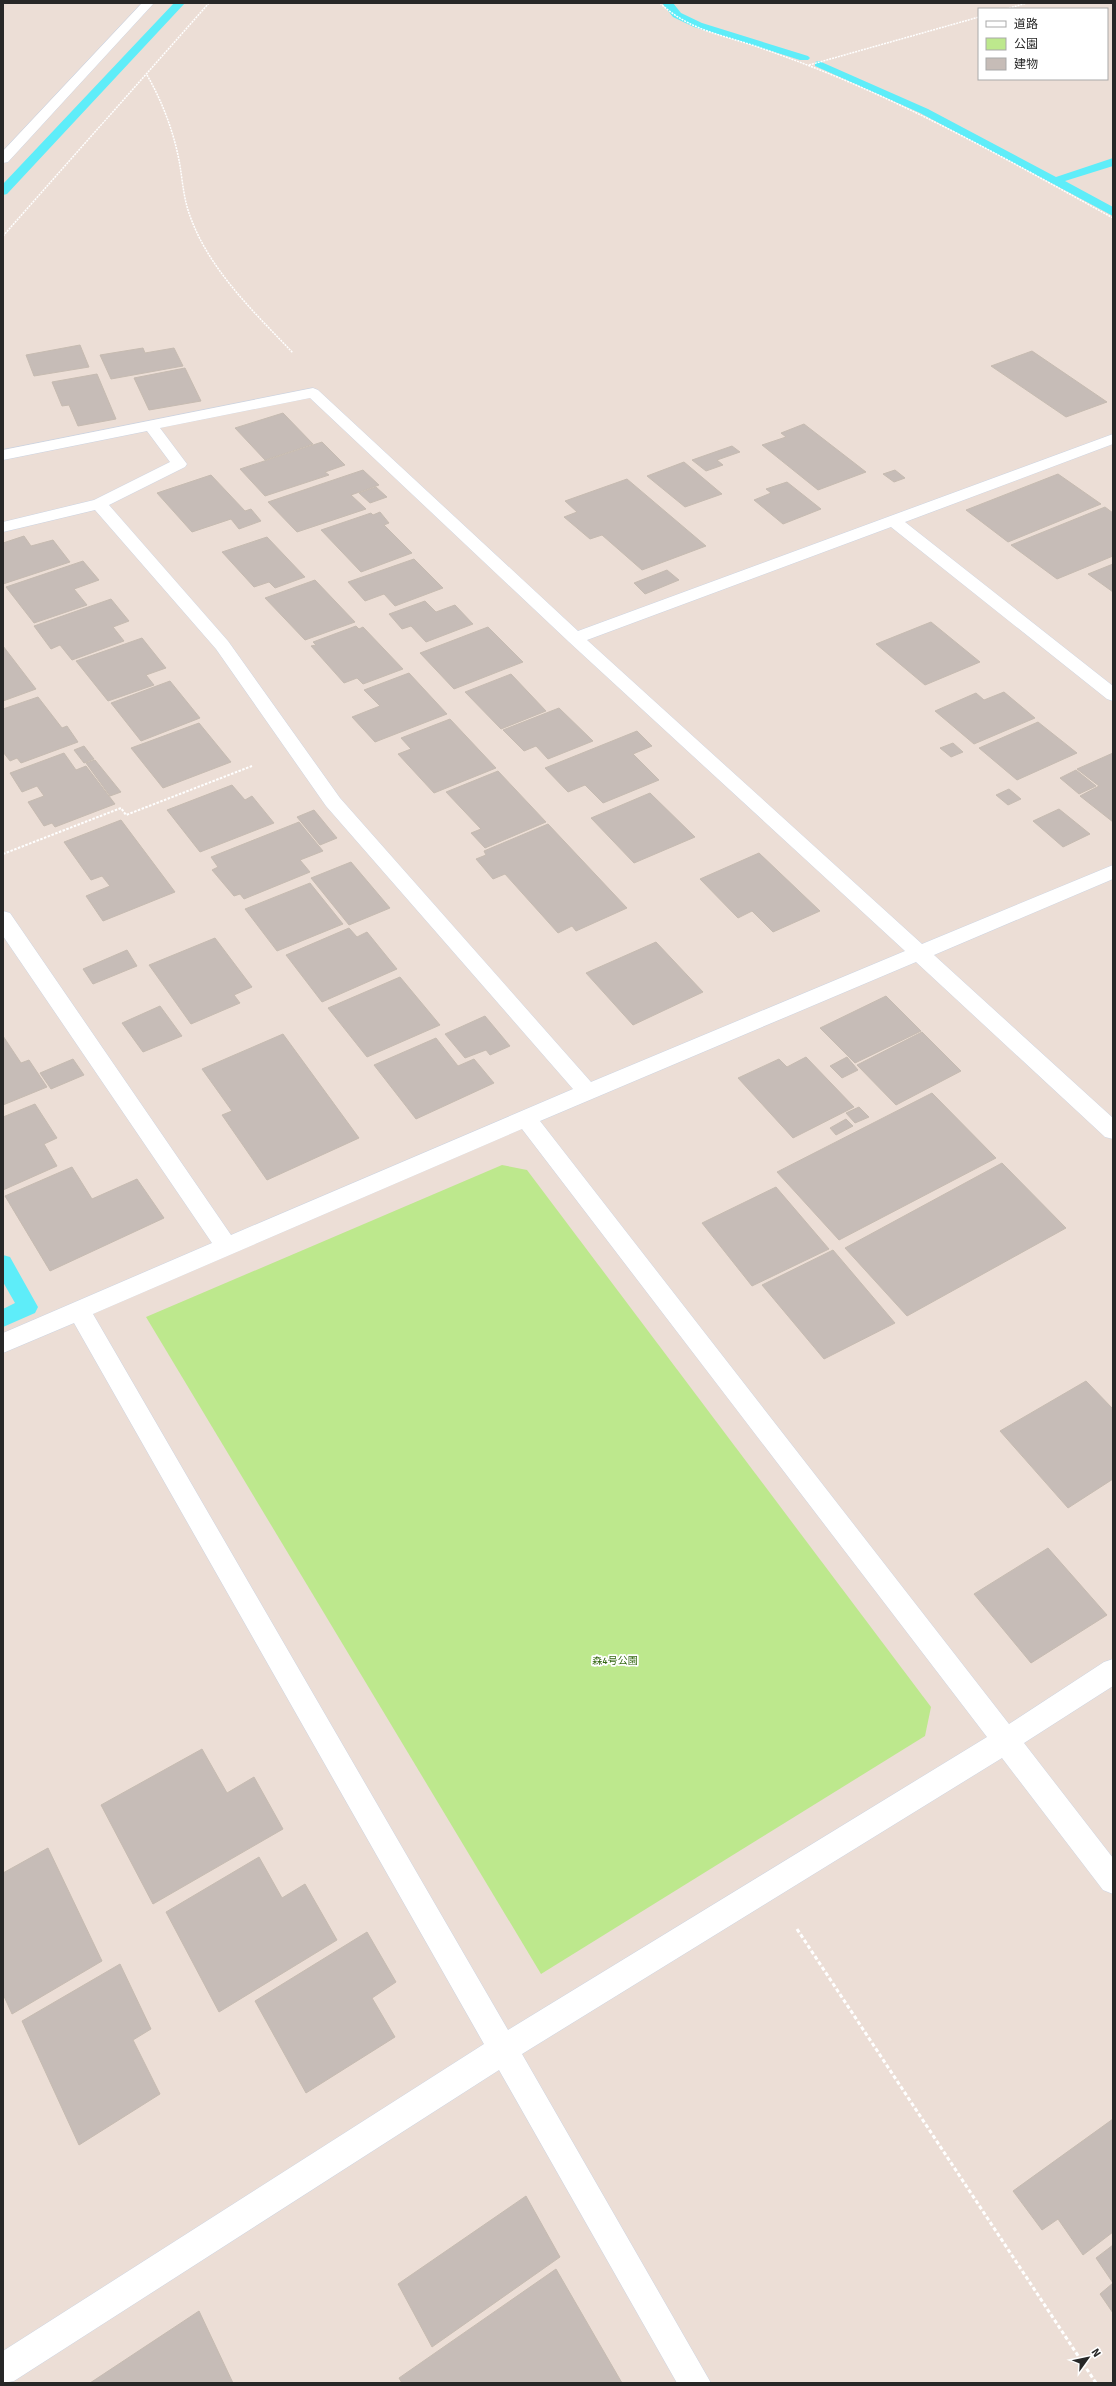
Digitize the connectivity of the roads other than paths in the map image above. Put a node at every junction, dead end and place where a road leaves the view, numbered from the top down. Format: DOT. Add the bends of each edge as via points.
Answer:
graph roads {
  1 [pos="148,3"];
  2 [pos="3,159"];
  3 [pos="150,425"];
  4 [pos="1113,439"];
  5 [pos="3,455"];
  6 [pos="100,504"];
  7 [pos="894,520"];
  8 [pos="3,527"];
  9 [pos="575,638"];
  10 [pos="1113,695"];
  11 [pos="1113,872"];
  12 [pos="3,918"];
  13 [pos="918,954"];
  14 [pos="588,1092"];
  15 [pos="526,1118"];
  16 [pos="1113,1131"];
  17 [pos="226,1245"];
  18 [pos="78,1309"];
  19 [pos="3,1343"];
  20 [pos="1113,1671"];
  21 [pos="1005,1741"];
  22 [pos="1113,1880"];
  23 [pos="504,2050"];
  24 [pos="3,2370"];
  25 [pos="695,2383"];
  1 -- 2 [label="street"];
  3 -- 5 [label="street"];
  3 -- 6 [label="street" via="179,464"];
  3 -- 9 [label="street" via="313,393"];
  4 -- 7 [label="street"];
  6 -- 8 [label="street"];
  6 -- 14 [label="street" via="222,645 333,802"];
  7 -- 9 [label="street"];
  7 -- 10 [label="street"];
  9 -- 13 [label="street"];
  11 -- 13 [label="street"];
  12 -- 17 [label="street"];
  13 -- 14 [label="street"];
  13 -- 16 [label="street"];
  14 -- 15 [label="street"];
  15 -- 17 [label="street"];
  15 -- 21 [label="street"];
  17 -- 18 [label="street"];
  18 -- 19 [label="street"];
  18 -- 23 [label="street"];
  20 -- 21 [label="street"];
  21 -- 22 [label="street"];
  21 -- 23 [label="street"];
  23 -- 24 [label="street"];
  23 -- 25 [label="street"];
}
